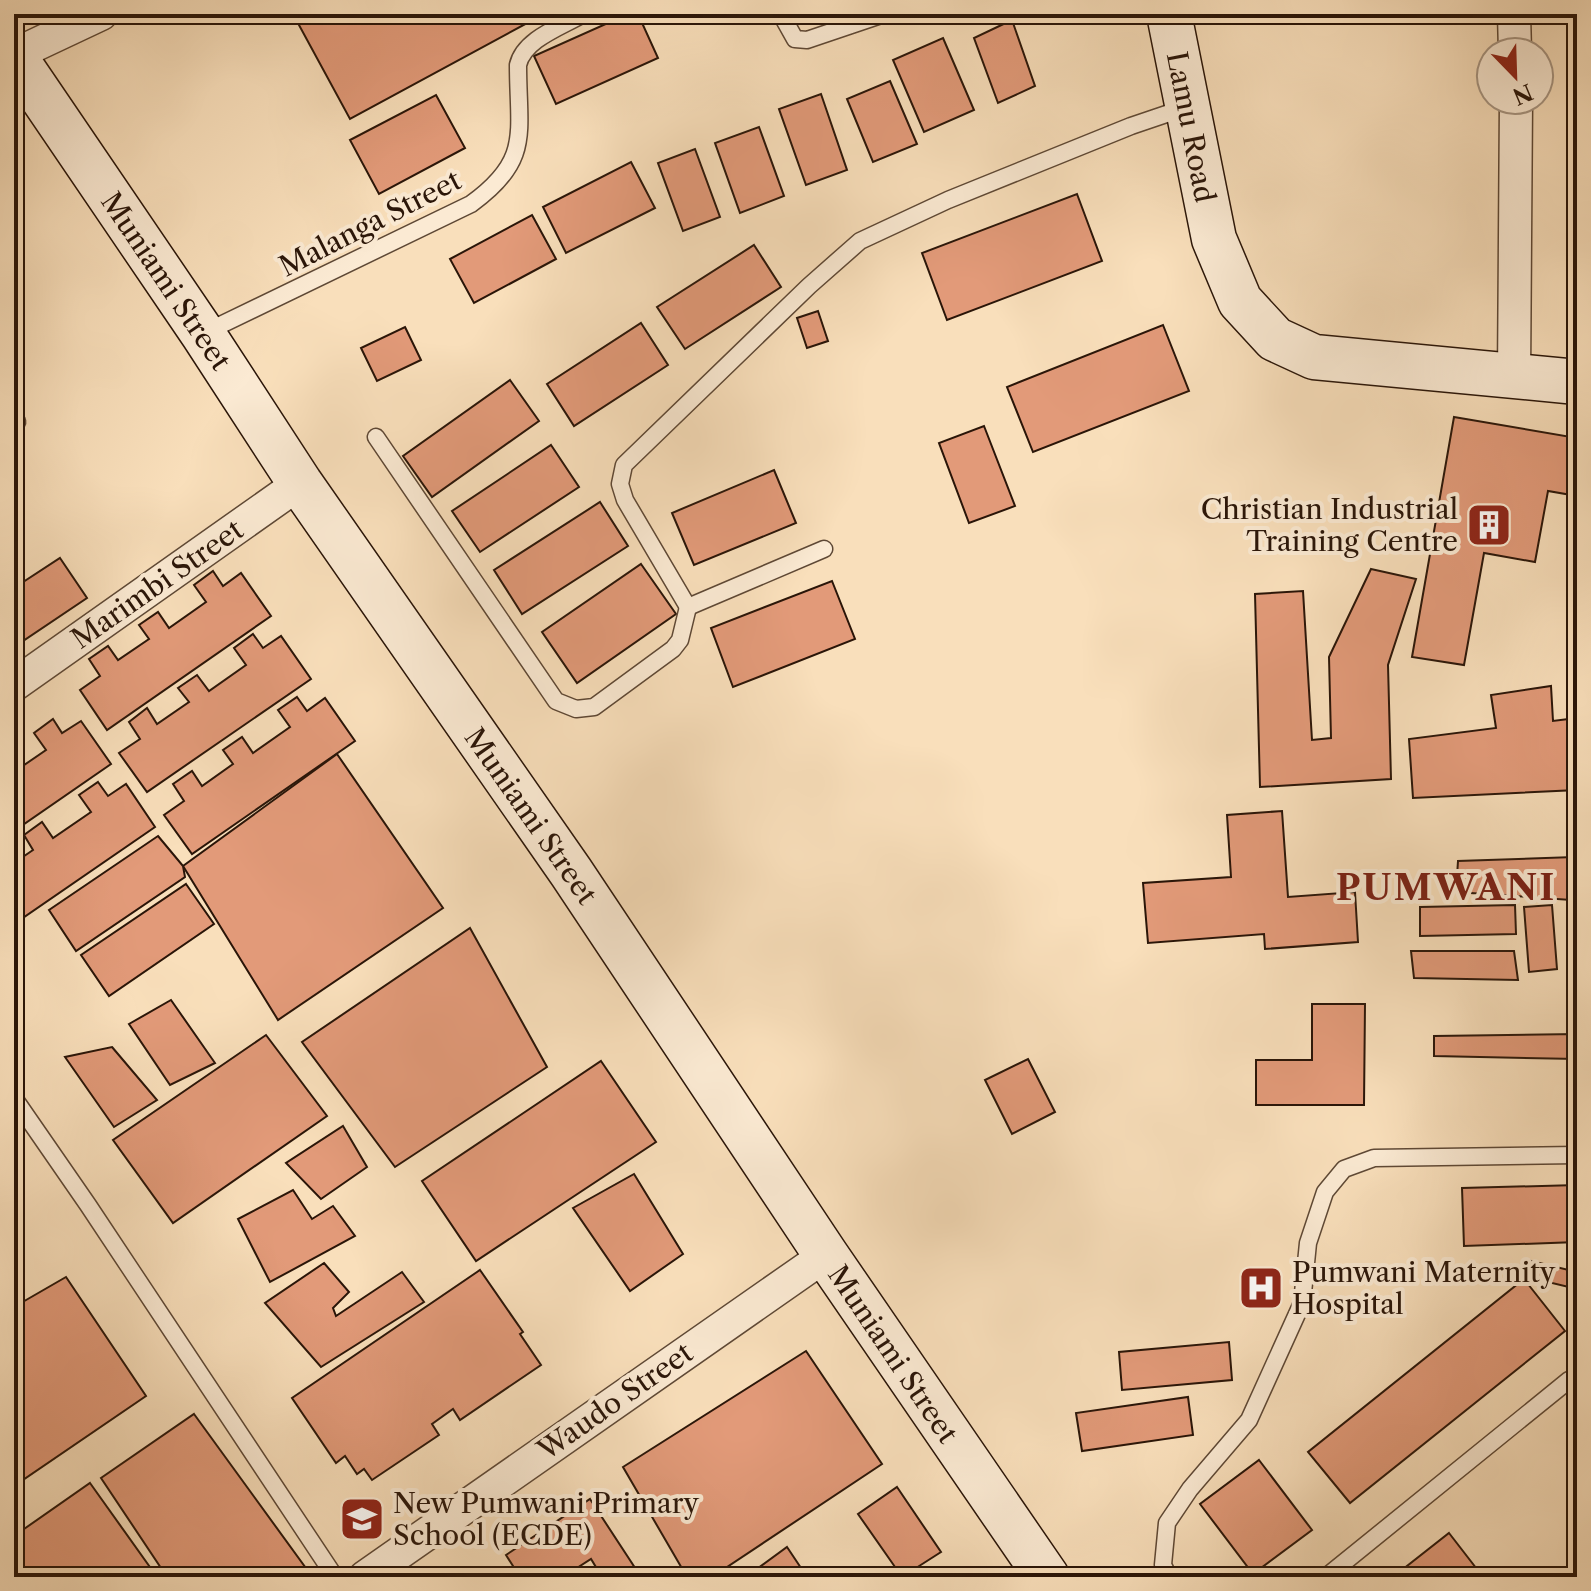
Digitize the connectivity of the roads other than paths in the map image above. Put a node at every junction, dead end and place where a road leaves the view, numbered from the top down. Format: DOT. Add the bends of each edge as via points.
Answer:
graph roads {
  1 [pos="101,14"];
  2 [pos="583,14"];
  3 [pos="781,14"];
  4 [pos="884,14"];
  5 [pos="1169,14"];
  6 [pos="1514,14"];
  7 [pos="1515,36"];
  8 [pos="14,56"];
  9 [pos="1187,107"];
  10 [pos="1516,116"];
  11 [pos="203,334"];
  12 [pos="1514,377"];
  13 [pos="1577,382"];
  14 [pos="376,437"];
  15 [pos="300,483"];
  16 [pos="824,549"];
  17 [pos="688,607"];
  18 [pos="14,685"];
  19 [pos="14,1098"];
  20 [pos="1577,1155"];
  21 [pos="826,1255"];
  22 [pos="1569,1380"];
  23 [pos="335,1577"];
  24 [pos="365,1577"];
  25 [pos="1047,1577"];
  26 [pos="1169,1577"];
  27 [pos="1326,1577"];
  1 -- 8 [label="street"];
  2 -- 11 [label="lane, Malanga Street" via="521,53 518,151 494,187 471,204"];
  3 -- 4 [label="lane" via="795,39 807,40"];
  5 -- 9 [label="main road, Lamu Road"];
  6 -- 7 [label="street"];
  8 -- 11 [label="main road, Muniami Street"];
  9 -- 12 [label="main road, Lamu Road" via="1214,239 1240,301 1275,339 1314,357"];
  9 -- 17 [label="lane" via="948,200 860,241 624,465 620,484 625,500"];
  10 -- 12 [label="street"];
  11 -- 15 [label="main road, Muniami Street"];
  12 -- 13 [label="main road, Lamu Road"];
  14 -- 17 [label="lane" via="556,701 576,709 594,707 673,649"];
  15 -- 18 [label="street, Marimbi Street"];
  15 -- 21 [label="main road, Muniami Street" via="571,872"];
  16 -- 17 [label="lane"];
  19 -- 23 [label="lane"];
  20 -- 26 [label="lane" via="1374,1158 1344,1169 1325,1192 1308,1243 1302,1303 1249,1420 1167,1523 1163,1565"];
  21 -- 24 [label="street, Waudo Street"];
  21 -- 25 [label="main road, Muniami Street"];
  22 -- 27 [label="lane"];
}
